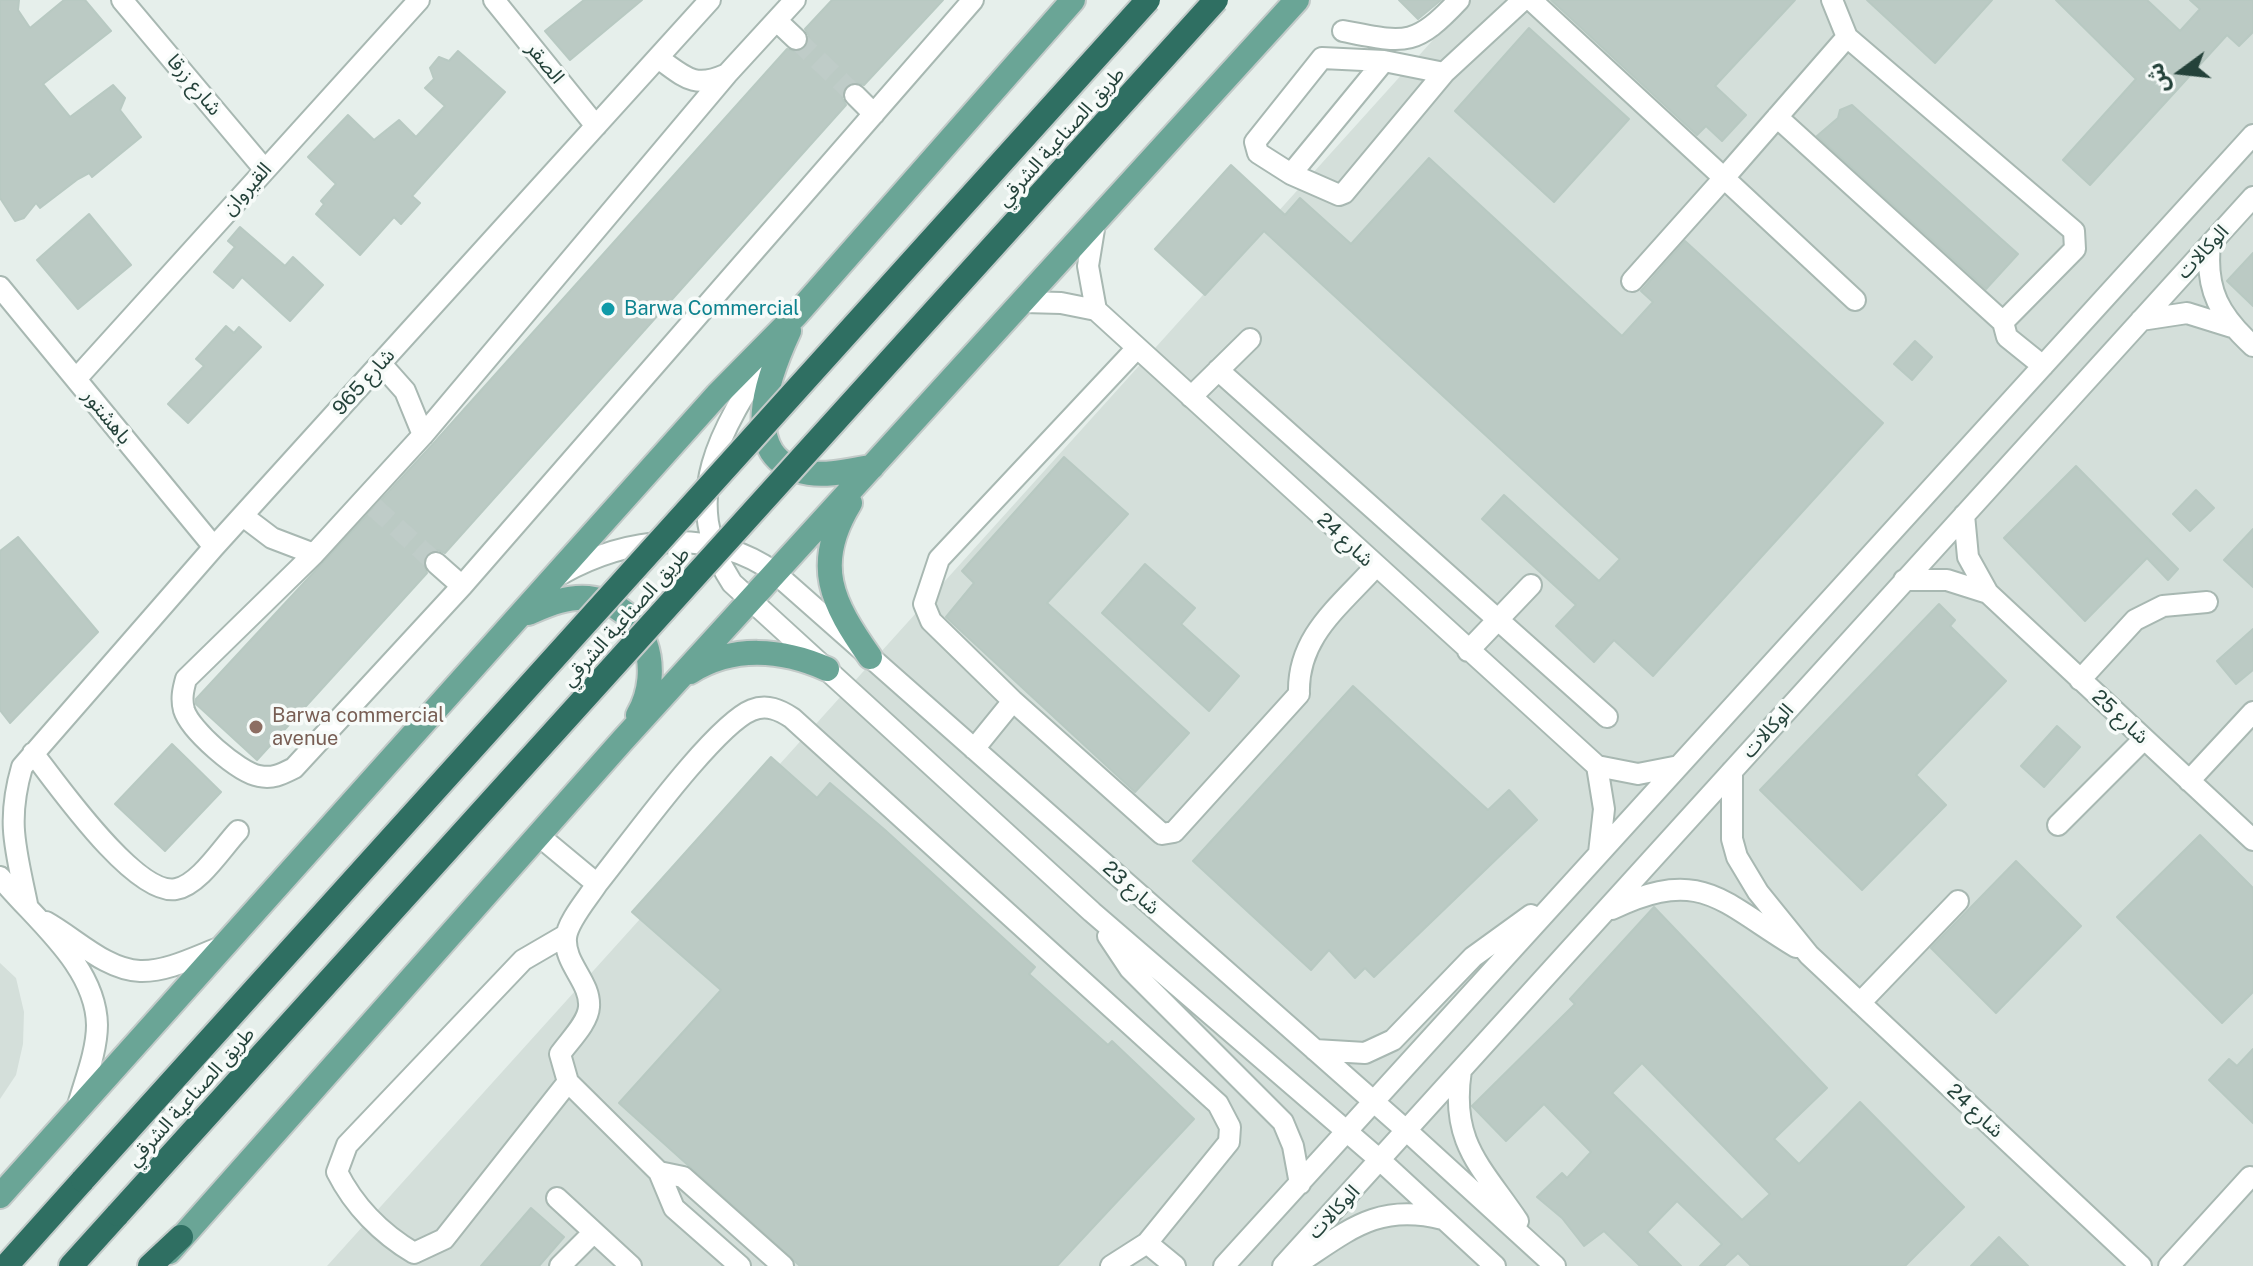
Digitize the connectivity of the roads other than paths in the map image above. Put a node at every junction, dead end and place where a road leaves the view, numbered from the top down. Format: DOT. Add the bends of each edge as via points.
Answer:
graph roads {
  1 [pos="122,0"];
  2 [pos="419,0"];
  3 [pos="494,0"];
  4 [pos="710,0"];
  5 [pos="795,0"];
  6 [pos="973,0"];
  7 [pos="1073,0"];
  8 [pos="1148,0"];
  9 [pos="1216,0"];
  10 [pos="1297,0"];
  11 [pos="1459,0"];
  12 [pos="1523,0"];
  13 [pos="1531,0"];
  14 [pos="1832,0"];
  15 [pos="777,21"];
  16 [pos="1343,31"];
  17 [pos="1847,37"];
  18 [pos="796,39"];
  19 [pos="658,58"];
  20 [pos="1384,61"];
  21 [pos="1444,73"];
  22 [pos="727,74"];
  23 [pos="855,95"];
  24 [pos="874,114"];
  25 [pos="1777,117"];
  26 [pos="596,126"];
  27 [pos="2253,135"];
  28 [pos="265,170"];
  29 [pos="1291,174"];
  30 [pos="1724,178"];
  31 [pos="2253,197"];
  32 [pos="1095,223"];
  33 [pos="2210,245"];
  34 [pos="1632,281"];
  35 [pos="0,287"];
  36 [pos="1855,300"];
  37 [pos="1024,302"];
  38 [pos="1096,310"];
  39 [pos="796,315"];
  40 [pos="2141,320"];
  41 [pos="2003,322"];
  42 [pos="2232,327"];
  43 [pos="1250,339"];
  44 [pos="2253,346"];
  45 [pos="1137,348"];
  46 [pos="381,364"];
  47 [pos="2043,366"];
  48 [pos="1218,370"];
  49 [pos="76,379"];
  50 [pos="1191,397"];
  51 [pos="423,435"];
  52 [pos="872,467"];
  53 [pos="1964,515"];
  54 [pos="243,516"];
  55 [pos="712,546"];
  56 [pos="214,547"];
  57 [pos="314,554"];
  58 [pos="436,563"];
  59 [pos="1375,567"];
  60 [pos="774,572"];
  61 [pos="558,576"];
  62 [pos="1904,580"];
  63 [pos="1531,585"];
  64 [pos="462,586"];
  65 [pos="1988,593"];
  66 [pos="750,599"];
  67 [pos="2207,602"];
  68 [pos="524,615"];
  69 [pos="1497,621"];
  70 [pos="1468,651"];
  71 [pos="870,657"];
  72 [pos="827,669"];
  73 [pos="677,680"];
  74 [pos="2080,680"];
  75 [pos="1013,701"];
  76 [pos="2253,712"];
  77 [pos="1607,717"];
  78 [pos="2144,739"];
  79 [pos="622,741"];
  80 [pos="974,749"];
  81 [pos="28,760"];
  82 [pos="1597,766"];
  83 [pos="1679,766"];
  84 [pos="1732,771"];
  85 [pos="0,774"];
  86 [pos="2189,781"];
  87 [pos="2058,825"];
  88 [pos="238,831"];
  89 [pos="2251,834"];
  90 [pos="538,835"];
  91 [pos="1599,853"];
  92 [pos="597,884"];
  93 [pos="3,887"];
  94 [pos="1567,888"];
  95 [pos="1958,901"];
  96 [pos="33,911"];
  97 [pos="1092,912"];
  98 [pos="1602,914"];
  99 [pos="566,935"];
  100 [pos="229,944"];
  101 [pos="1809,955"];
  102 [pos="1860,1003"];
  103 [pos="1313,1050"];
  104 [pos="1461,1070"];
  105 [pos="568,1082"];
  106 [pos="1374,1103"];
  107 [pos="76,1113"];
  108 [pos="1407,1131"];
  109 [pos="1348,1132"];
  110 [pos="1381,1161"];
  111 [pos="659,1172"];
  112 [pos="2250,1177"];
  113 [pos="1300,1184"];
  114 [pos="0,1196"];
  115 [pos="557,1198"];
  116 [pos="1445,1220"];
  117 [pos="594,1232"];
  118 [pos="181,1237"];
  119 [pos="1147,1243"];
  120 [pos="1538,1251"];
  121 [pos="6,1266"];
  122 [pos="71,1266"];
  123 [pos="150,1266"];
  124 [pos="158,1266"];
  125 [pos="560,1266"];
  126 [pos="631,1266"];
  127 [pos="740,1266"];
  128 [pos="783,1266"];
  129 [pos="1111,1266"];
  130 [pos="1175,1266"];
  131 [pos="1224,1266"];
  132 [pos="1283,1266"];
  133 [pos="1294,1266"];
  134 [pos="1495,1266"];
  135 [pos="1555,1266"];
  136 [pos="2141,1266"];
  137 [pos="2169,1266"];
  1 -- 28 [label="street, شارع زرقا"];
  2 -- 28 [label="street, القيروان"];
  3 -- 26 [label="street, الصقر"];
  4 -- 19 [label="street, شارع 965"];
  5 -- 15 [label="street"];
  6 -- 24 [label="street"];
  7 -- 39 [label="main road"];
  8 -- 121 [label="highway, طريق الصناعية الشرقي, bridge"];
  9 -- 122 [label="highway, طريق الصناعية الشرقي, bridge"];
  10 -- 32 [label="main road"];
  11 -- 16 [label="street" via="1431,30 1415,38 1389,40"];
  12 -- 21 [label="street"];
  13 -- 30 [label="street"];
  14 -- 17 [label="street"];
  15 -- 18 [label="street"];
  15 -- 22 [label="street"];
  17 -- 25 [label="street"];
  17 -- 41 [label="street" via="2074,231 2075,249"];
  19 -- 22 [label="street" via="688,79 706,83"];
  19 -- 26 [label="street, شارع 965"];
  20 -- 21 [label="street"];
  20 -- 29 [label="street"];
  20 -- 29 [label="street" via="1327,56 1318,62 1255,142 1258,153"];
  21 -- 29 [label="street" via="1344,193"];
  22 -- 51 [label="street"];
  23 -- 24 [label="street"];
  24 -- 64 [label="street"];
  25 -- 30 [label="street"];
  25 -- 41 [label="street"];
  26 -- 46 [label="street, شارع 965"];
  27 -- 47 [label="street, الوكالات"];
  28 -- 49 [label="street, القيروان"];
  30 -- 34 [label="street"];
  30 -- 36 [label="street"];
  31 -- 33 [label="street, الوكالات"];
  32 -- 37 [label="main road"];
  32 -- 38 [label="street" via="1088,266"];
  33 -- 40 [label="street, الوكالات"];
  33 -- 42 [label="street" via="2211,289"];
  35 -- 49 [label="street, باهشتور"];
  37 -- 38 [label="street"];
  37 -- 52 [label="main road"];
  38 -- 45 [label="street, شارع 24"];
  39 -- 52 [label="main road" via="763,399 768,440 775,454 797,470 825,473"];
  39 -- 55 [label="street" via="728,420 715,450 706,500"];
  39 -- 61 [label="main road" via="717,395"];
  40 -- 42 [label="street" via="2187,313"];
  40 -- 53 [label="street, الوكالات"];
  41 -- 47 [label="street" via="2007,337"];
  42 -- 44 [label="street"];
  43 -- 48 [label="street"];
  45 -- 50 [label="street, شارع 24"];
  45 -- 75 [label="street" via="939,559 924,604 931,621"];
  46 -- 51 [label="street" via="405,391"];
  46 -- 54 [label="street, شارع 965"];
  47 -- 83 [label="street, الوكالات"];
  48 -- 50 [label="street"];
  48 -- 69 [label="street"];
  49 -- 56 [label="street, باهشتور"];
  50 -- 59 [label="street, شارع 24"];
  51 -- 57 [label="street" via="369,502"];
  52 -- 60 [label="main road"];
  52 -- 71 [label="main road" via="834,533 829,564 834,597"];
  53 -- 62 [label="street, الوكالات"];
  53 -- 65 [label="street, شارع 25" via="1968,557"];
  54 -- 56 [label="street, شارع 965"];
  54 -- 57 [label="street" via="272,538"];
  55 -- 60 [label="street, شارع 23" via="751,556"];
  55 -- 61 [label="street, شارع 23" via="682,542 629,547 590,558"];
  55 -- 66 [label="street" via="732,583"];
  56 -- 81 [label="street, شارع 965"];
  57 -- 64 [label="street" via="193,670 184,687 184,712 195,727 257,776 275,777 294,768"];
  58 -- 64 [label="street"];
  59 -- 70 [label="street, شارع 24"];
  59 -- 75 [label="street" via="1307,644 1298,670 1299,694 1174,832 1162,834"];
  60 -- 66 [label="main road"];
  60 -- 71 [label="street, شارع 23"];
  61 -- 68 [label="main road"];
  62 -- 65 [label="street, شارع 25" via="1947,580"];
  62 -- 84 [label="street, الوكالات"];
  63 -- 69 [label="street"];
  65 -- 74 [label="street, شارع 25"];
  66 -- 72 [label="street"];
  66 -- 73 [label="main road"];
  67 -- 74 [label="street" via="2163,606 2135,620"];
  68 -- 79 [label="main road" via="587,598 617,609 641,632 652,662 651,679 642,708"];
  68 -- 100 [label="main road"];
  69 -- 70 [label="street"];
  69 -- 77 [label="street"];
  70 -- 82 [label="street, شارع 24"];
  71 -- 80 [label="street, شارع 23"];
  72 -- 73 [label="main road" via="784,654 751,653 718,659"];
  72 -- 97 [label="street"];
  73 -- 79 [label="main road"];
  74 -- 78 [label="street, شارع 25"];
  75 -- 80 [label="street"];
  76 -- 86 [label="street"];
  78 -- 86 [label="street, شارع 25"];
  78 -- 87 [label="street"];
  79 -- 90 [label="main road"];
  80 -- 103 [label="street, شارع 23"];
  81 -- 85 [label="street"];
  81 -- 88 [label="street" via="150,886 162,890 188,885"];
  81 -- 96 [label="street, شارع 965" via="13,798 12,822"];
  82 -- 83 [label="street" via="1638,774"];
  82 -- 91 [label="street" via="1604,809"];
  83 -- 91 [label="street, الوكالات"];
  84 -- 98 [label="street, الوكالات"];
  84 -- 101 [label="street, شارع 24" via="1737,857"];
  86 -- 89 [label="street, شارع 25"];
  90 -- 92 [label="street"];
  90 -- 118 [label="main road"];
  91 -- 94 [label="street, الوكالات"];
  92 -- 99 [label="street"];
  92 -- 119 [label="street" via="722,731 753,710 777,708 1218,1104 1230,1127 1229,1142"];
  93 -- 96 [label="street"];
  94 -- 103 [label="street, الوكالات" via="1473,957 1393,1040 1365,1053"];
  94 -- 106 [label="street, الوكالات"];
  95 -- 102 [label="street"];
  96 -- 100 [label="street" via="105,959 141,971"];
  96 -- 107 [label="street" via="76,967 95,1009 95,1042"];
  97 -- 109 [label="street"];
  97 -- 113 [label="street" via="1130,969 1283,1122"];
  98 -- 101 [label="street, شارع 24" via="1656,892 1699,889 1719,896"];
  98 -- 104 [label="street, الوكالات"];
  99 -- 105 [label="street" via="570,964 590,1005 560,1054"];
  99 -- 105 [label="street" via="523,960 347,1145 337,1172 351,1199 397,1243 414,1253 428,1249 444,1239"];
  100 -- 107 [label="main road"];
  101 -- 102 [label="street, شارع 24"];
  102 -- 136 [label="street, شارع 24"];
  103 -- 106 [label="street, شارع 23"];
  104 -- 108 [label="street, الوكالات"];
  104 -- 120 [label="street, شارع 23" via="1457,1100 1463,1137"];
  105 -- 111 [label="street"];
  106 -- 108 [label="street, شارع 23"];
  106 -- 109 [label="street, الوكالات"];
  107 -- 114 [label="main road"];
  108 -- 110 [label="street, الوكالات"];
  108 -- 120 [label="street, شارع 23"];
  109 -- 110 [label="street"];
  109 -- 113 [label="street, الوكالات"];
  110 -- 116 [label="street"];
  110 -- 132 [label="street, الوكالات"];
  111 -- 127 [label="street" via="674,1208"];
  111 -- 128 [label="street" via="683,1177"];
  112 -- 137 [label="street"];
  113 -- 131 [label="street, الوكالات"];
  115 -- 117 [label="street"];
  116 -- 133 [label="street, الوكالات" via="1401,1212 1384,1215"];
  116 -- 134 [label="street"];
  117 -- 125 [label="street"];
  117 -- 126 [label="street"];
  118 -- 123 [label="highway"];
  118 -- 124 [label="main road"];
  119 -- 129 [label="street"];
  119 -- 130 [label="street"];
  120 -- 135 [label="street, شارع 23"];
}
